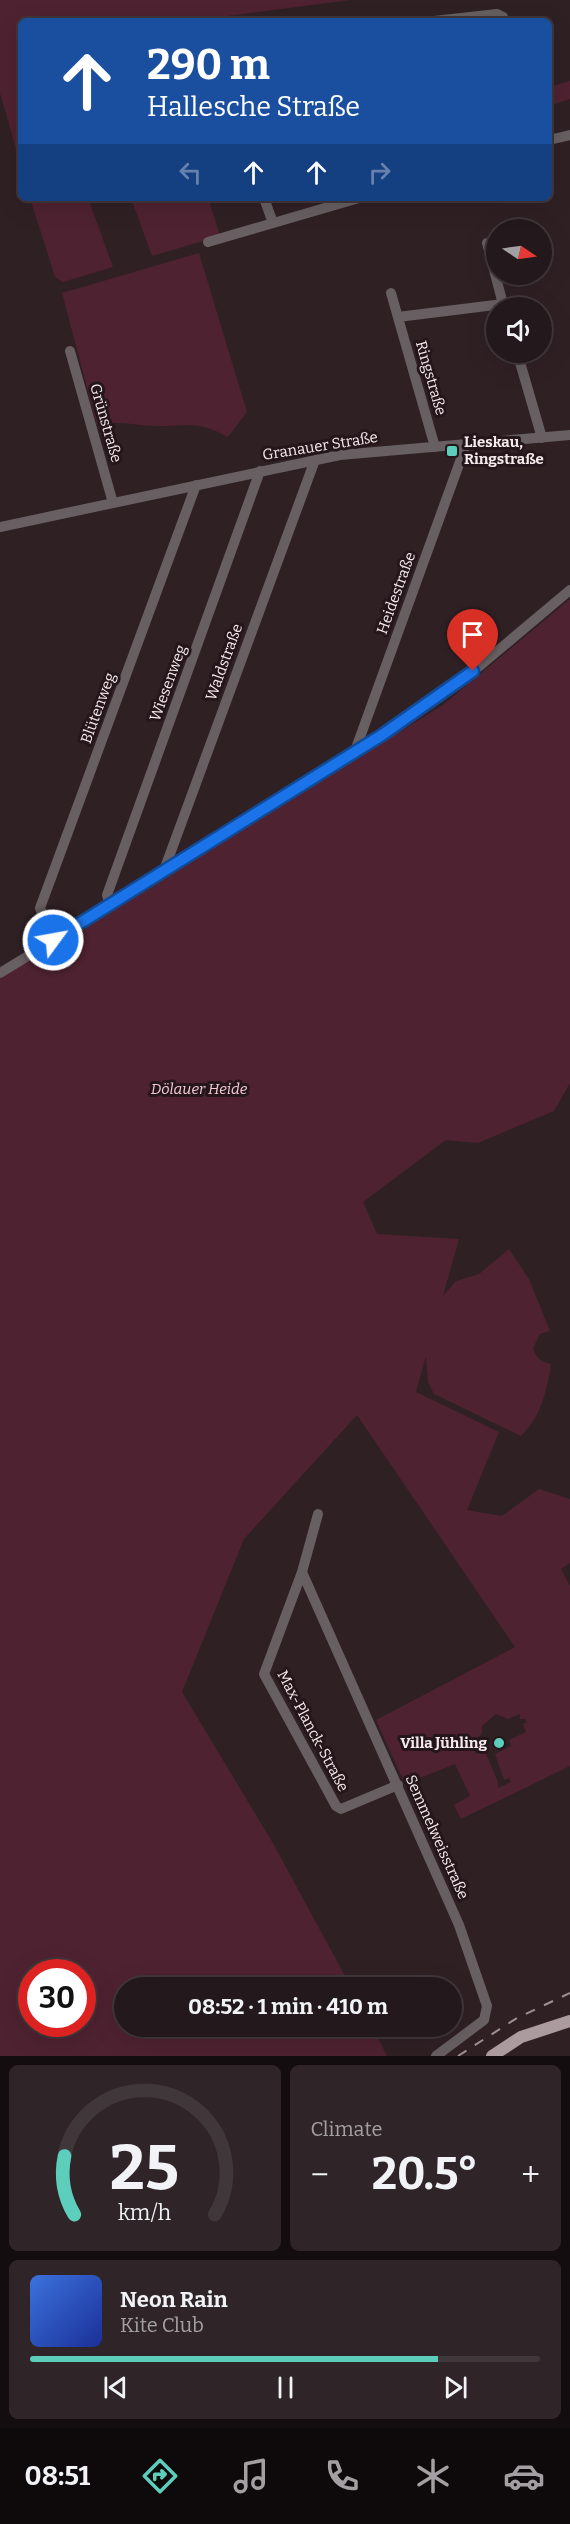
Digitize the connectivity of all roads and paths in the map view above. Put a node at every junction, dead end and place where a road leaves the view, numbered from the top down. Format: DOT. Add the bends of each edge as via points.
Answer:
graph roads {
  1 [pos="461,18"];
  2 [pos="503,18"];
  3 [pos="570,135"];
  4 [pos="552,139"];
  5 [pos="265,201"];
  6 [pos="337,201"];
  7 [pos="273,223"];
  8 [pos="208,242"];
  9 [pos="391,292"];
  10 [pos="486,307"];
  11 [pos="398,317"];
  12 [pos="70,351"];
  13 [pos="520,363"];
  14 [pos="570,435"];
  15 [pos="542,438"];
  16 [pos="466,445"];
  17 [pos="435,447"];
  18 [pos="315,460"];
  19 [pos="260,471"];
  20 [pos="196,485"];
  21 [pos="113,503"];
  22 [pos="0,527"];
  23 [pos="570,590"];
  24 [pos="355,751"];
  25 [pos="162,874"];
  26 [pos="110,905"];
  27 [pos="53,940"];
  28 [pos="0,973"];
  29 [pos="318,1514"];
  30 [pos="302,1572"];
  31 [pos="398,1785"];
  32 [pos="570,2021"];
  33 [pos="436,2056"];
  34 [pos="492,2056"];
  1 -- 2 [label="street" via="497,14"];
  3 -- 4 [label="street"];
  5 -- 7 [label="street"];
  6 -- 7 [label="street"];
  7 -- 8 [label="street"];
  9 -- 11 [label="street, Ringstraße"];
  10 -- 11 [label="street"];
  11 -- 17 [label="street, Ringstraße"];
  12 -- 21 [label="street, Grünstraße"];
  13 -- 15 [label="street"];
  14 -- 15 [label="street, Granauer Straße"];
  15 -- 16 [label="street, Granauer Straße"];
  16 -- 17 [label="street, Granauer Straße"];
  16 -- 24 [label="street, Heidestraße"];
  17 -- 18 [label="street, Granauer Straße"];
  18 -- 19 [label="street, Granauer Straße"];
  18 -- 25 [label="street, Waldstraße"];
  19 -- 20 [label="street, Granauer Straße"];
  19 -- 26 [label="street, Wiesenweg" via="107,895"];
  20 -- 21 [label="street, Granauer Straße"];
  20 -- 27 [label="street, Blütenweg" via="40,908"];
  21 -- 22 [label="street, Granauer Straße"];
  23 -- 24 [label="street" via="457,685"];
  24 -- 25 [label="street"];
  25 -- 26 [label="street"];
  26 -- 27 [label="street"];
  27 -- 28 [label="street"];
  29 -- 30 [label="street"];
  30 -- 31 [label="street, Semmelweisstraße"];
  30 -- 31 [label="street, Max-Planck-Straße" via="264,1674 336,1806 342,1809 355,1805"];
  31 -- 33 [label="street, Semmelweisstraße" via="459,1925 487,2006 484,2020"];
  32 -- 34 [label="main road" via="522,2037"];
}
